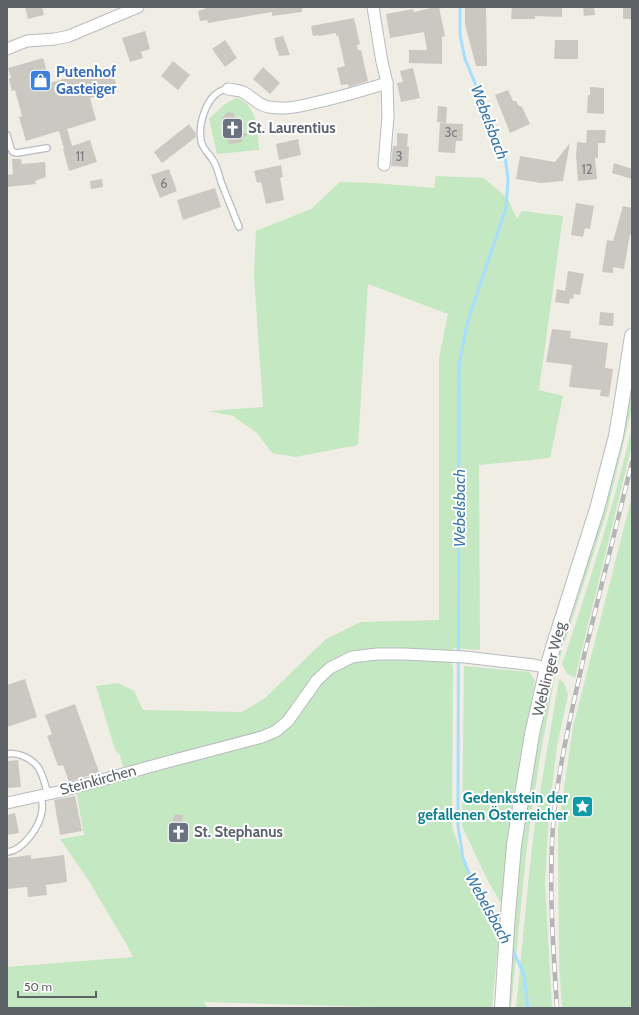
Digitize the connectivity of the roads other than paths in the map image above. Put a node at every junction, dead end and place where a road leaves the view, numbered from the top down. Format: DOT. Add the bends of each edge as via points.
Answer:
graph roads {
  1 [pos="138,7"];
  2 [pos="372,7"];
  3 [pos="7,49"];
  4 [pos="387,83"];
  5 [pos="228,89"];
  6 [pos="7,135"];
  7 [pos="47,148"];
  8 [pos="10,153"];
  9 [pos="384,165"];
  10 [pos="239,227"];
  11 [pos="632,336"];
  12 [pos="547,668"];
  13 [pos="7,754"];
  14 [pos="44,795"];
  15 [pos="7,803"];
  16 [pos="7,852"];
  17 [pos="502,1008"];
  1 -- 3 [label="street" via="69,36 27,41"];
  2 -- 4 [label="street"];
  4 -- 5 [label="street" via="295,108 259,105 244,93"];
  4 -- 9 [label="street" via="388,116"];
  5 -- 10 [label="lane" via="218,92 212,98 203,116 200,135 204,149 214,162"];
  6 -- 8 [label="lane"];
  7 -- 8 [label="lane"];
  11 -- 12 [label="street, Weblinger Weg" via="616,436 599,502"];
  12 -- 14 [label="street, Steinkirchen" via="465,657 377,654 352,657 330,668 317,680 288,721 262,738"];
  12 -- 17 [label="street, Weblinger Weg" via="532,734 514,845"];
  13 -- 14 [label="lane" via="20,755 31,760 39,768"];
  14 -- 15 [label="street, Steinkirchen"];
  14 -- 16 [label="lane" via="39,822 31,835 20,848"];
}
